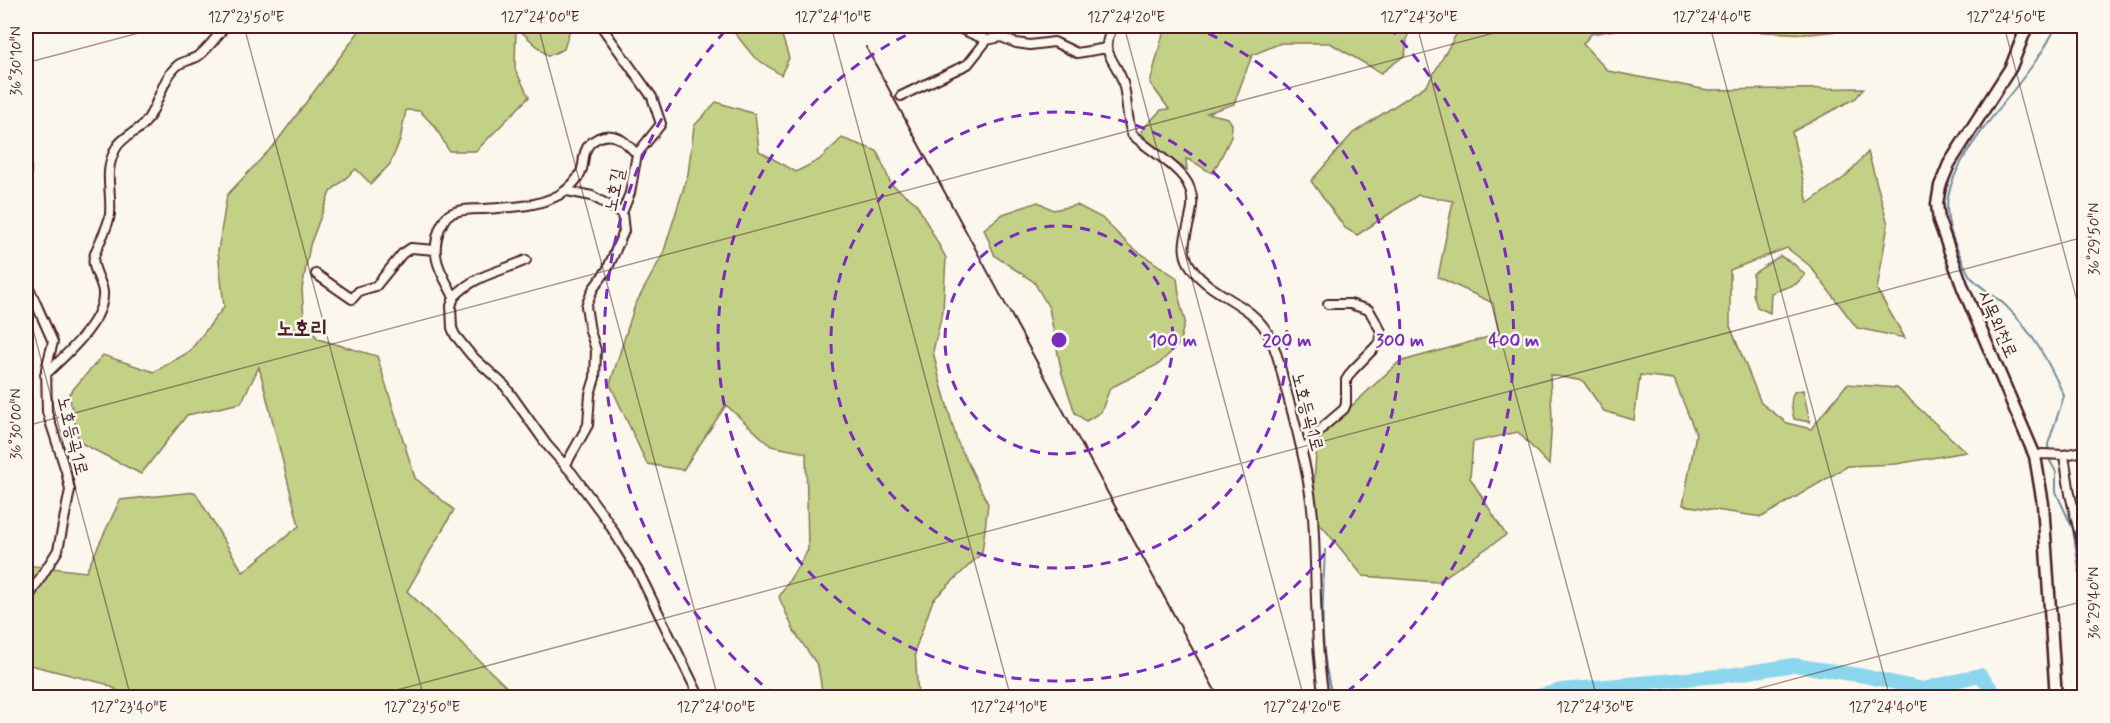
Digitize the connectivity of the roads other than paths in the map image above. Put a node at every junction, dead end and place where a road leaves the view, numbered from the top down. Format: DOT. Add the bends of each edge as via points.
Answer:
graph roads {
  1 [pos="225,26"];
  2 [pos="602,26"];
  3 [pos="961,26"];
  4 [pos="1113,26"];
  5 [pos="2027,26"];
  6 [pos="987,40"];
  7 [pos="1107,48"];
  8 [pos="900,96"];
  9 [pos="637,154"];
  10 [pos="26,160"];
  11 [pos="26,175"];
  12 [pos="567,191"];
  13 [pos="622,213"];
  14 [pos="435,249"];
  15 [pos="526,260"];
  16 [pos="316,274"];
  17 [pos="26,281"];
  18 [pos="454,297"];
  19 [pos="1328,304"];
  20 [pos="45,375"];
  21 [pos="2085,451"];
  22 [pos="1302,452"];
  23 [pos="2064,454"];
  24 [pos="2038,455"];
  25 [pos="565,466"];
  26 [pos="2085,553"];
  27 [pos="26,601"];
  28 [pos="700,698"];
  29 [pos="1324,698"];
  30 [pos="2056,698"];
  1 -- 20 [label="street, 노호등곡1로" via="200,56 179,64 171,72 143,125 117,147 107,172 110,215 94,257 102,286 102,307"];
  2 -- 9 [label="street" via="652,97 661,124"];
  3 -- 6 [label="street"];
  4 -- 7 [label="street"];
  5 -- 24 [label="street, 시목외천로" via="2012,67 1949,164 1937,204 1939,221 1963,288"];
  6 -- 7 [label="street" via="1001,37 1030,45 1054,42 1077,52"];
  6 -- 8 [label="street" via="968,64"];
  7 -- 22 [label="street, 노호등곡1로" via="1121,74 1132,134 1185,179 1191,192 1192,213 1184,254 1204,282 1237,302 1265,329 1276,354"];
  9 -- 12 [label="street, 노호길" via="617,137 606,135 590,143 582,169"];
  9 -- 13 [label="street, 노호길"];
  10 -- 11 [label="street"];
  12 -- 13 [label="street" via="592,196"];
  12 -- 14 [label="street" via="542,204 449,214"];
  13 -- 25 [label="street, 노호길" via="624,231 586,306 596,350 595,378 588,425"];
  14 -- 16 [label="street" via="411,248 376,286 359,291 351,299"];
  14 -- 18 [label="street" via="438,268"];
  15 -- 18 [label="street" via="479,277"];
  17 -- 20 [label="street, 노호등곡1로" via="53,342"];
  18 -- 25 [label="street" via="451,306 455,335 505,386"];
  19 -- 22 [label="street" via="1350,304 1369,310 1381,331 1380,342 1346,380 1344,410"];
  20 -- 27 [label="street, 노호등곡1로" via="47,412 70,490 58,550"];
  21 -- 23 [label="street"];
  22 -- 29 [label="street, 노호등곡1로" via="1312,514"];
  23 -- 24 [label="street"];
  23 -- 26 [label="street"];
  24 -- 30 [label="street, 시목외천로"];
  25 -- 28 [label="street" via="621,541"];
}
